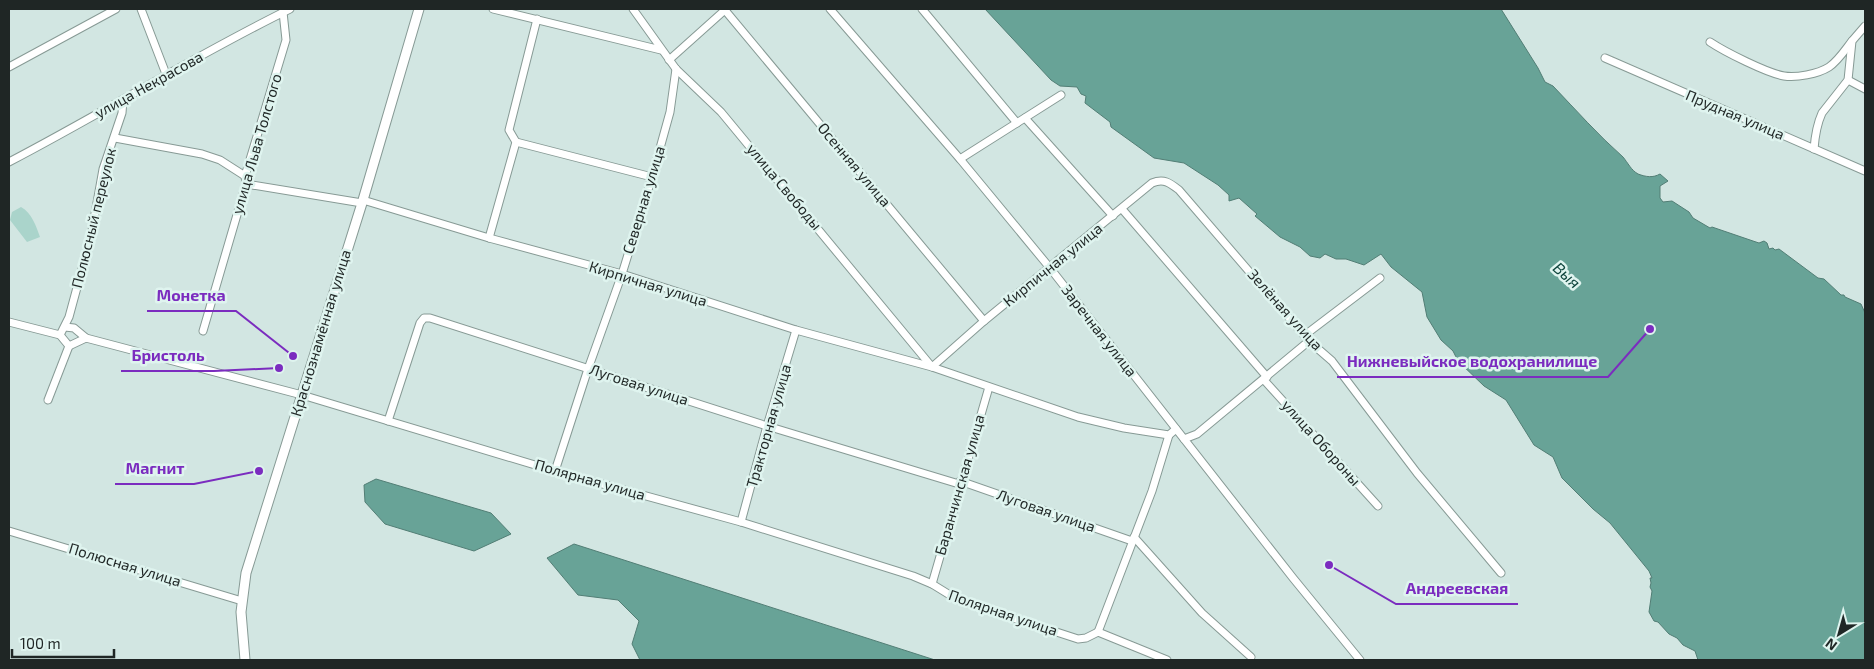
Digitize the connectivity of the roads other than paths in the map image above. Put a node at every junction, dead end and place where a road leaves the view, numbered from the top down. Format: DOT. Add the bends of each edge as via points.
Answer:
graph roads {
  1 [pos="116,9"];
  2 [pos="141,9"];
  3 [pos="419,9"];
  4 [pos="493,9"];
  5 [pos="634,9"];
  6 [pos="725,9"];
  7 [pos="830,9"];
  8 [pos="922,9"];
  9 [pos="286,10"];
  10 [pos="537,19"];
  11 [pos="1865,26"];
  12 [pos="1852,41"];
  13 [pos="1710,42"];
  14 [pos="661,50"];
  15 [pos="1605,58"];
  16 [pos="669,60"];
  17 [pos="9,66"];
  18 [pos="676,69"];
  19 [pos="166,74"];
  20 [pos="1848,80"];
  21 [pos="1865,89"];
  22 [pos="1062,95"];
  23 [pos="123,100"];
  24 [pos="1025,118"];
  25 [pos="1017,123"];
  26 [pos="114,138"];
  27 [pos="516,142"];
  28 [pos="1814,149"];
  29 [pos="960,159"];
  30 [pos="9,162"];
  31 [pos="1865,171"];
  32 [pos="245,176"];
  33 [pos="652,177"];
  34 [pos="1152,183"];
  35 [pos="246,184"];
  36 [pos="363,201"];
  37 [pos="1122,209"];
  38 [pos="1113,216"];
  39 [pos="489,238"];
  40 [pos="1050,268"];
  41 [pos="622,274"];
  42 [pos="1380,278"];
  43 [pos="984,321"];
  44 [pos="9,322"];
  45 [pos="65,327"];
  46 [pos="796,330"];
  47 [pos="202,331"];
  48 [pos="60,335"];
  49 [pos="86,338"];
  50 [pos="1307,338"];
  51 [pos="69,346"];
  52 [pos="932,367"];
  53 [pos="588,369"];
  54 [pos="1265,379"];
  55 [pos="988,387"];
  56 [pos="302,395"];
  57 [pos="48,400"];
  58 [pos="388,421"];
  59 [pos="767,426"];
  60 [pos="1176,429"];
  61 [pos="1169,435"];
  62 [pos="1184,440"];
  63 [pos="556,472"];
  64 [pos="960,483"];
  65 [pos="1378,506"];
  66 [pos="742,522"];
  67 [pos="9,531"];
  68 [pos="1133,539"];
  69 [pos="1502,573"];
  70 [pos="932,584"];
  71 [pos="242,601"];
  72 [pos="1098,632"];
  73 [pos="1251,656"];
  74 [pos="245,660"];
  75 [pos="1167,660"];
  76 [pos="1360,660"];
  1 -- 17 [label="street"];
  2 -- 19 [label="street"];
  3 -- 36 [label="main road, Краснознамённая улица"];
  4 -- 10 [label="street"];
  5 -- 14 [label="street, улица Свободы"];
  6 -- 16 [label="street"];
  6 -- 43 [label="street, Осенняя улица"];
  7 -- 29 [label="street, Заречная улица"];
  8 -- 25 [label="street"];
  9 -- 19 [label="street, улица Некрасова"];
  9 -- 32 [label="street, улица Льва Толстого" via="286,40"];
  10 -- 14 [label="street"];
  10 -- 27 [label="street" via="509,130"];
  11 -- 12 [label="street"];
  12 -- 13 [label="street" via="1827,68 1788,76 1775,74"];
  12 -- 20 [label="street"];
  14 -- 16 [label="street, улица Свободы"];
  15 -- 28 [label="street, Прудная улица"];
  16 -- 18 [label="street, улица Свободы"];
  18 -- 33 [label="street, Северная улица" via="670,112"];
  18 -- 52 [label="street, улица Свободы" via="721,112"];
  19 -- 23 [label="street, улица Некрасова"];
  20 -- 21 [label="street"];
  20 -- 28 [label="street" via="1822,113"];
  22 -- 24 [label="street"];
  23 -- 26 [label="street, Полюсный переулок"];
  23 -- 30 [label="street, улица Некрасова"];
  24 -- 25 [label="street"];
  24 -- 38 [label="street"];
  25 -- 29 [label="street"];
  26 -- 32 [label="street" via="202,154 220,160"];
  26 -- 45 [label="street, Полюсный переулок" via="103,169 91,236"];
  27 -- 33 [label="street"];
  27 -- 39 [label="street"];
  28 -- 31 [label="street, Прудная улица"];
  29 -- 40 [label="street, Заречная улица"];
  32 -- 35 [label="street, улица Льва Толстого"];
  33 -- 41 [label="street, Северная улица"];
  34 -- 37 [label="street, Кирпичная улица"];
  34 -- 50 [label="street, Зелёная улица" via="1159,180 1171,183"];
  35 -- 36 [label="street, Кирпичная улица"];
  35 -- 47 [label="street, улица Льва Толстого"];
  36 -- 39 [label="street, Кирпичная улица"];
  36 -- 56 [label="main road, Краснознамённая улица"];
  37 -- 38 [label="street, Кирпичная улица"];
  37 -- 54 [label="street, улица Обороны"];
  38 -- 40 [label="street, Кирпичная улица"];
  39 -- 41 [label="street, Кирпичная улица"];
  40 -- 43 [label="street, Кирпичная улица"];
  40 -- 60 [label="street, Заречная улица"];
  41 -- 46 [label="street, Кирпичная улица"];
  41 -- 53 [label="street, Северная улица"];
  42 -- 50 [label="street"];
  43 -- 52 [label="street, Кирпичная улица"];
  44 -- 48 [label="street"];
  45 -- 48 [label="street, Полюсный переулок"];
  45 -- 49 [label="street, Полярная улица" via="74,328"];
  46 -- 52 [label="street, Кирпичная улица"];
  46 -- 59 [label="street, Тракторная улица"];
  48 -- 51 [label="street"];
  49 -- 51 [label="street"];
  49 -- 56 [label="street, Полярная улица"];
  50 -- 54 [label="street"];
  50 -- 69 [label="street, Зелёная улица" via="1332,362 1417,473"];
  51 -- 57 [label="street"];
  52 -- 55 [label="street, Кирпичная улица"];
  53 -- 58 [label="street, Луговая улица" via="424,318"];
  53 -- 59 [label="street, Луговая улица"];
  53 -- 63 [label="street, Северная улица"];
  54 -- 62 [label="street" via="1197,434"];
  54 -- 65 [label="street, улица Обороны"];
  55 -- 61 [label="street, Кирпичная улица" via="1078,418"];
  55 -- 64 [label="street, Баранчинская улица"];
  56 -- 58 [label="street, Полярная улица"];
  56 -- 71 [label="main road, Краснознамённая улица" via="246,573"];
  58 -- 63 [label="street, Полярная улица"];
  59 -- 64 [label="street, Луговая улица"];
  59 -- 66 [label="street, Тракторная улица"];
  60 -- 61 [label="street"];
  60 -- 62 [label="street, Заречная улица"];
  61 -- 68 [label="street"];
  62 -- 76 [label="street, Заречная улица"];
  63 -- 66 [label="street, Полярная улица"];
  64 -- 68 [label="street, Луговая улица"];
  64 -- 70 [label="street, Баранчинская улица"];
  66 -- 70 [label="street, Полярная улица"];
  67 -- 71 [label="street, Полюсная улица"];
  68 -- 72 [label="street"];
  68 -- 73 [label="street, Луговая улица" via="1202,613"];
  70 -- 72 [label="street, Полярная улица" via="958,600 1078,639"];
  71 -- 74 [label="main road, Краснознамённая улица"];
  72 -- 75 [label="street"];
}
